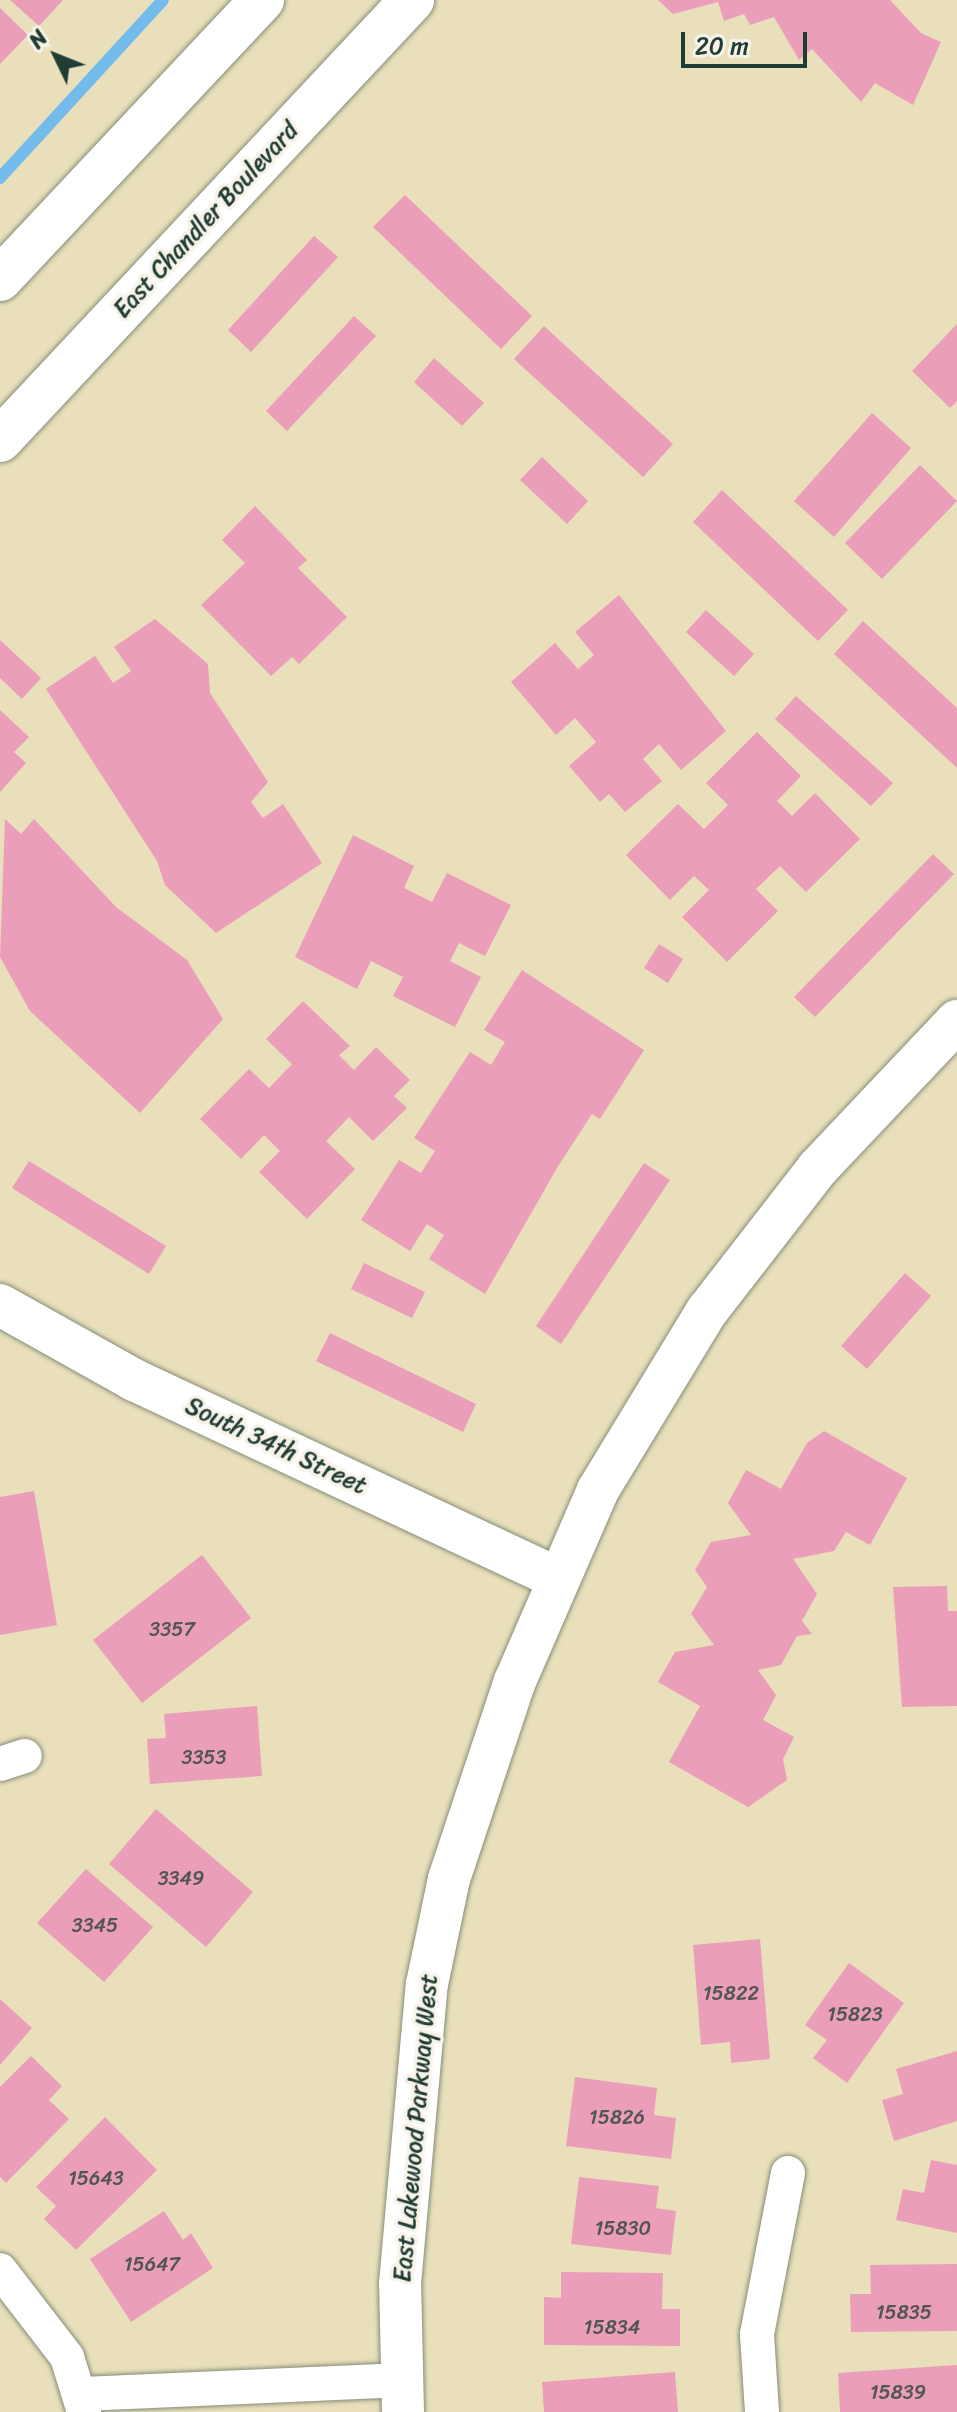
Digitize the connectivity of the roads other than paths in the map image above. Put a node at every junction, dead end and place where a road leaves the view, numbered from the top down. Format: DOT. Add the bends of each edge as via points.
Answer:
graph roads {
  1 [pos="262,0"];
  2 [pos="412,0"];
  3 [pos="0,279"];
  4 [pos="0,440"];
  5 [pos="957,1021"];
  6 [pos="0,1305"];
  7 [pos="556,1578"];
  8 [pos="788,2173"];
  9 [pos="0,2270"];
  10 [pos="401,2396"];
  11 [pos="83,2403"];
  12 [pos="762,2412"];
  1 -- 3 [label="main road"];
  2 -- 4 [label="main road, East Chandler Boulevard"];
  5 -- 7 [label="street, East Lakewood Parkway West" via="817,1169 716,1299 654,1392"];
  6 -- 7 [label="street, South 34th Street" via="134,1380"];
  7 -- 10 [label="street, East Lakewood Parkway West" via="478,1784 427,1984 406,2196"];
  8 -- 12 [label="street" via="757,2334"];
  9 -- 11 [label="street" via="48,2325"];
  10 -- 11 [label="street"];
}
